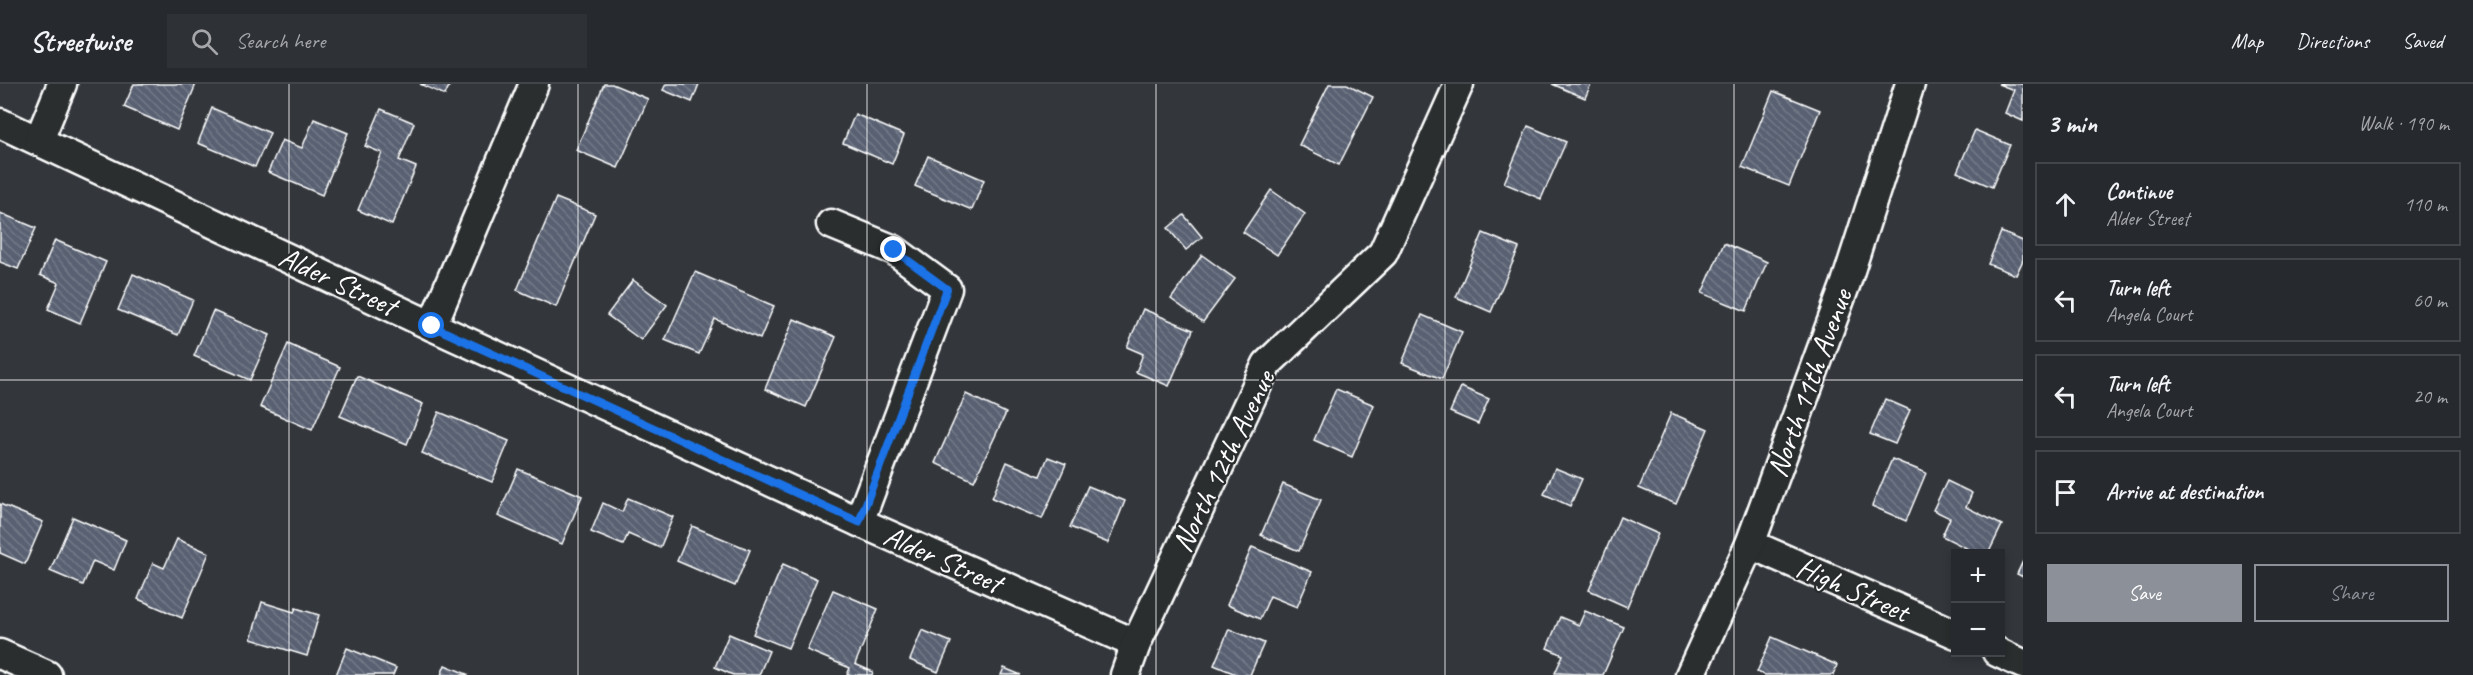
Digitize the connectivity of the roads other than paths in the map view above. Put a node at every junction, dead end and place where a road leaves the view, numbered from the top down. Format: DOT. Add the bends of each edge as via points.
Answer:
graph roads {
  1 [pos="62,84"];
  2 [pos="534,84"];
  3 [pos="1459,84"];
  4 [pos="1910,84"];
  5 [pos="0,123"];
  6 [pos="39,140"];
  7 [pos="831,224"];
  8 [pos="432,326"];
  9 [pos="859,522"];
  10 [pos="1750,544"];
  11 [pos="1951,632"];
  12 [pos="1136,644"];
  13 [pos="0,654"];
  14 [pos="2005,656"];
  15 [pos="2023,664"];
  16 [pos="47,675"];
  17 [pos="1125,675"];
  18 [pos="1690,675"];
  1 -- 6 [label="street"];
  2 -- 8 [label="street"];
  3 -- 12 [label="street, North 12th Avenue" via="1383,253 1267,364"];
  4 -- 10 [label="street, North 11th Avenue" via="1845,283"];
  5 -- 6 [label="street, Alder Street"];
  6 -- 8 [label="street, Alder Street"];
  7 -- 9 [label="street" via="894,250 947,289"];
  8 -- 9 [label="street, Alder Street"];
  9 -- 12 [label="street, Alder Street"];
  10 -- 11 [label="street, High Street"];
  10 -- 18 [label="street, North 11th Avenue"];
  12 -- 17 [label="street, North 12th Avenue"];
  13 -- 16 [label="street"];
  14 -- 15 [label="street"];
}
